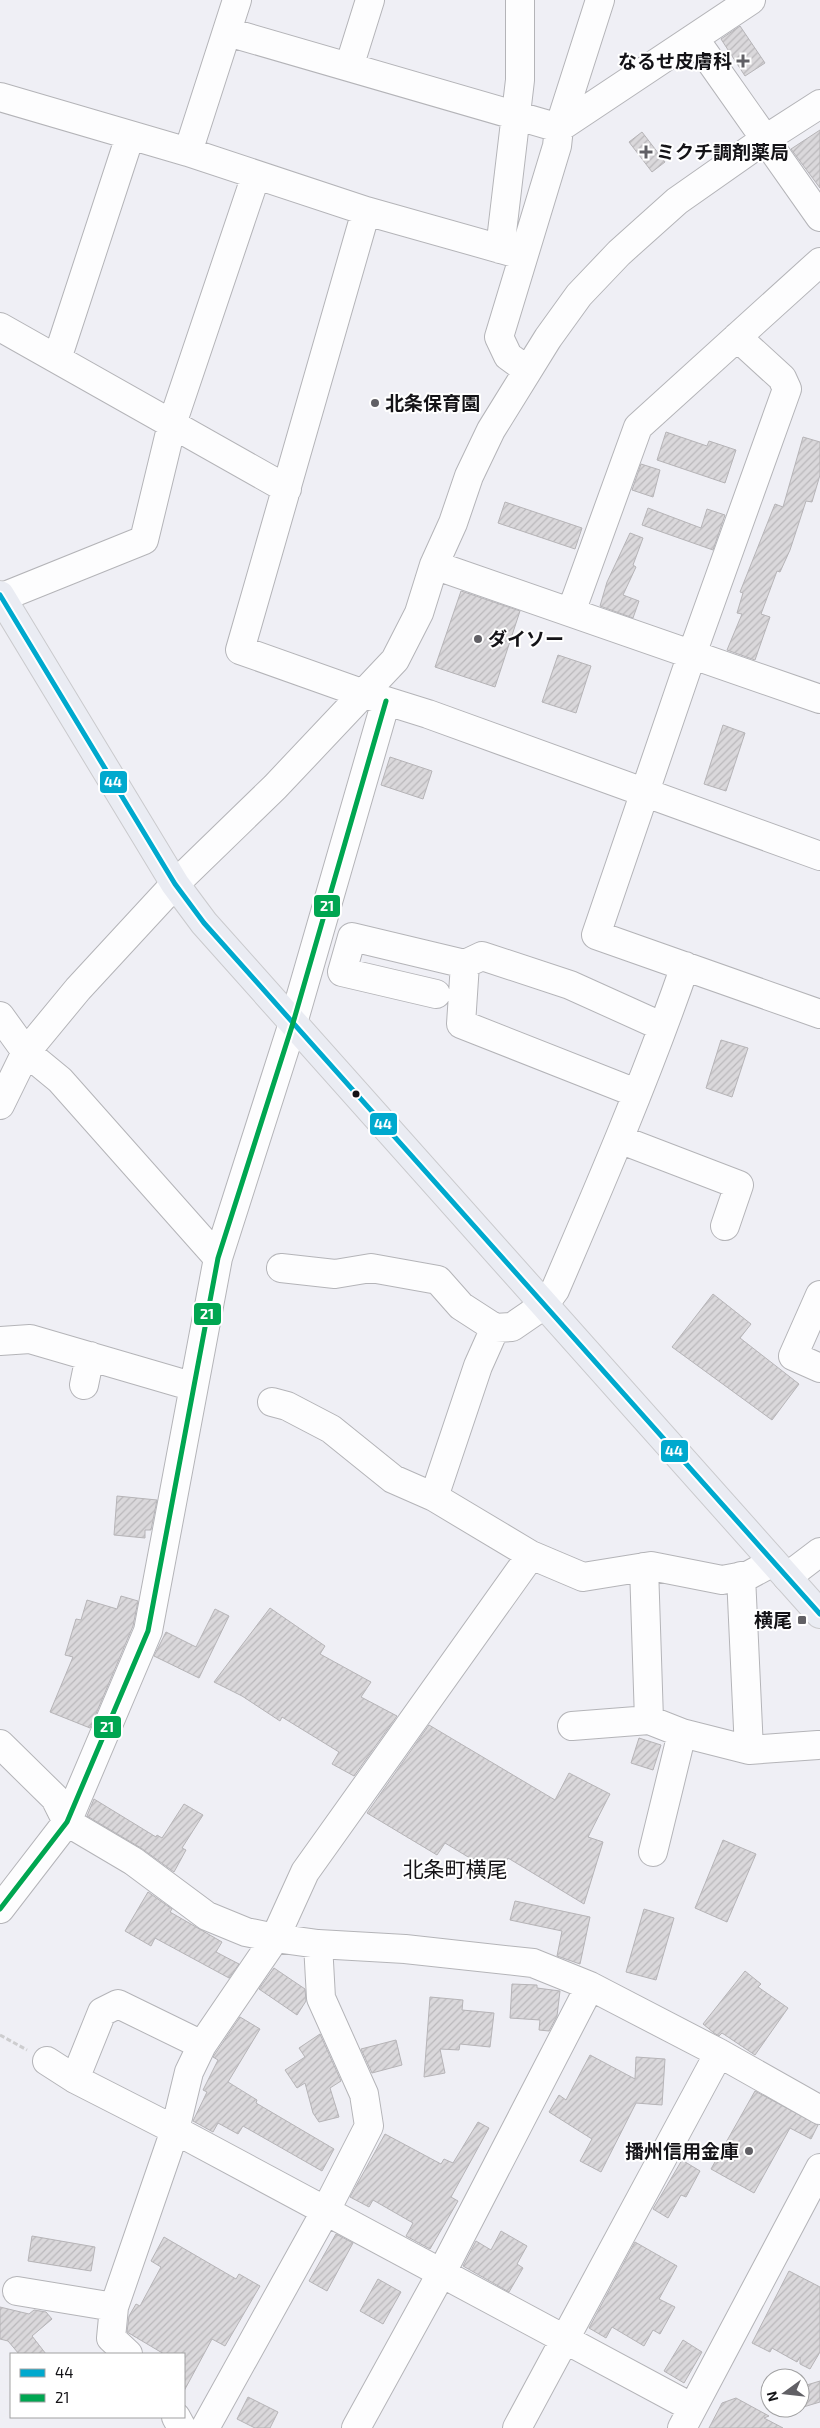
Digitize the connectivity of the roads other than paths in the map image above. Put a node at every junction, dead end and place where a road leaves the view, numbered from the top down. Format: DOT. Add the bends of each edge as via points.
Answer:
graph roads {
  1 [pos="238,0"];
  2 [pos="370,0"];
  3 [pos="520,0"];
  4 [pos="600,0"];
  5 [pos="751,0"];
  6 [pos="228,32"];
  7 [pos="694,38"];
  8 [pos="349,67"];
  9 [pos="572,87"];
  10 [pos="0,97"];
  11 [pos="595,104"];
  12 [pos="820,104"];
  13 [pos="517,116"];
  14 [pos="559,128"];
  15 [pos="130,136"];
  16 [pos="764,140"];
  17 [pos="188,152"];
  18 [pos="256,175"];
  19 [pos="366,210"];
  20 [pos="820,217"];
  21 [pos="511,252"];
  22 [pos="820,262"];
  23 [pos="0,327"];
  24 [pos="738,337"];
  25 [pos="57,359"];
  26 [pos="527,370"];
  27 [pos="172,424"];
  28 [pos="287,489"];
  29 [pos="434,565"];
  30 [pos="0,596"];
  31 [pos="571,612"];
  32 [pos="692,654"];
  33 [pos="819,694"];
  34 [pos="375,698"];
  35 [pos="645,794"];
  36 [pos="820,856"];
  37 [pos="175,884"];
  38 [pos="465,964"];
  39 [pos="684,966"];
  40 [pos="436,994"];
  41 [pos="820,1014"];
  42 [pos="0,1016"];
  43 [pos="293,1023"];
  44 [pos="664,1027"];
  45 [pos="14,1044"];
  46 [pos="636,1093"];
  47 [pos="0,1105"];
  48 [pos="619,1140"];
  49 [pos="725,1226"];
  50 [pos="218,1258"];
  51 [pos="281,1268"];
  52 [pos="820,1295"];
  53 [pos="544,1305"];
  54 [pos="495,1328"];
  55 [pos="0,1341"];
  56 [pos="90,1356"];
  57 [pos="820,1368"];
  58 [pos="184,1384"];
  59 [pos="84,1385"];
  60 [pos="272,1402"];
  61 [pos="434,1497"];
  62 [pos="820,1552"];
  63 [pos="531,1555"];
  64 [pos="644,1567"];
  65 [pos="780,1570"];
  66 [pos="741,1576"];
  67 [pos="820,1614"];
  68 [pos="648,1720"];
  69 [pos="572,1726"];
  70 [pos="682,1733"];
  71 [pos="0,1744"];
  72 [pos="818,1745"];
  73 [pos="749,1750"];
  74 [pos="66,1822"];
  75 [pos="653,1852"];
  76 [pos="0,1909"];
  77 [pos="275,1938"];
  78 [pos="318,1944"];
  79 [pos="590,1986"];
  80 [pos="202,2045"];
  81 [pos="719,2053"];
  82 [pos="47,2061"];
  83 [pos="75,2080"];
  84 [pos="820,2110"];
  85 [pos="175,2130"];
  86 [pos="820,2168"];
  87 [pos="325,2212"];
  88 [pos="442,2272"];
  89 [pos="17,2291"];
  90 [pos="114,2307"];
  91 [pos="565,2341"];
  92 [pos="127,2353"];
  93 [pos="686,2418"];
  94 [pos="205,2428"];
  95 [pos="356,2428"];
  96 [pos="517,2428"];
  1 -- 6 [label="street"];
  2 -- 8 [label="street"];
  3 -- 13 [label="street"];
  4 -- 9 [label="street"];
  5 -- 7 [label="street"];
  6 -- 8 [label="street"];
  6 -- 17 [label="street"];
  7 -- 11 [label="street"];
  7 -- 16 [label="street"];
  8 -- 13 [label="street"];
  9 -- 11 [label="street"];
  9 -- 14 [label="street"];
  10 -- 15 [label="street"];
  11 -- 14 [label="street"];
  12 -- 16 [label="street"];
  13 -- 14 [label="street"];
  13 -- 21 [label="street"];
  14 -- 21 [label="street" via="556,146"];
  15 -- 17 [label="street"];
  15 -- 25 [label="street"];
  16 -- 20 [label="street"];
  16 -- 26 [label="street" via="677,201 619,252 579,296"];
  17 -- 18 [label="street"];
  18 -- 19 [label="street"];
  18 -- 27 [label="street"];
  19 -- 21 [label="street"];
  19 -- 28 [label="street"];
  21 -- 26 [label="street" via="499,338 508,356"];
  22 -- 24 [label="street"];
  23 -- 25 [label="street"];
  24 -- 31 [label="street" via="638,427"];
  24 -- 32 [label="street" via="782,378 787,389"];
  25 -- 27 [label="street"];
  26 -- 29 [label="street" via="491,430 469,476"];
  27 -- 28 [label="street"];
  27 -- 30 [label="street" via="144,540"];
  28 -- 34 [label="street" via="240,650"];
  29 -- 31 [label="street"];
  29 -- 34 [label="street" via="419,613"];
  30 -- 37 [label="main road"];
  31 -- 32 [label="street"];
  32 -- 33 [label="street"];
  32 -- 35 [label="street"];
  34 -- 35 [label="street" via="428,714"];
  34 -- 37 [label="street" via="275,787"];
  34 -- 43 [label="street"];
  35 -- 36 [label="street"];
  35 -- 39 [label="street" via="596,935"];
  37 -- 43 [label="main road" via="204,923"];
  37 -- 45 [label="street" via="78,989"];
  38 -- 40 [label="street" via="352,937 342,972"];
  38 -- 44 [label="street" via="482,956 570,985"];
  38 -- 46 [label="street" via="461,1024"];
  39 -- 41 [label="street"];
  39 -- 44 [label="street"];
  42 -- 45 [label="street"];
  43 -- 50 [label="street"];
  43 -- 53 [label="main road"];
  44 -- 46 [label="street"];
  45 -- 47 [label="street"];
  45 -- 50 [label="street" via="60,1080"];
  46 -- 48 [label="street"];
  48 -- 49 [label="street" via="739,1185"];
  48 -- 53 [label="street" via="555,1290"];
  50 -- 74 [label="street" via="148,1631"];
  51 -- 54 [label="street" via="335,1274 371,1268 438,1280 461,1306"];
  52 -- 57 [label="street" via="794,1356"];
  53 -- 54 [label="street" via="512,1327"];
  53 -- 65 [label="main road"];
  54 -- 61 [label="street" via="478,1366"];
  55 -- 56 [label="street" via="30,1339"];
  56 -- 58 [label="street"];
  56 -- 59 [label="street"];
  60 -- 61 [label="street" via="315,1419 393,1479"];
  61 -- 63 [label="street"];
  62 -- 65 [label="street"];
  63 -- 64 [label="street" via="583,1577"];
  63 -- 77 [label="street" via="305,1872"];
  64 -- 66 [label="street" via="722,1580"];
  64 -- 68 [label="street"];
  65 -- 66 [label="street"];
  65 -- 67 [label="main road"];
  66 -- 73 [label="street"];
  68 -- 69 [label="street"];
  68 -- 70 [label="street"];
  70 -- 73 [label="street"];
  70 -- 75 [label="street"];
  71 -- 74 [label="street" via="56,1798"];
  72 -- 73 [label="street"];
  74 -- 76 [label="street"];
  74 -- 77 [label="street" via="133,1861 207,1916 246,1932"];
  77 -- 78 [label="street"];
  77 -- 80 [label="street"];
  78 -- 79 [label="street" via="405,1949 533,1963"];
  78 -- 87 [label="street" via="320,1998 361,2087 369,2126"];
  79 -- 81 [label="street"];
  79 -- 88 [label="street"];
  80 -- 83 [label="street" via="118,2004 102,2012"];
  80 -- 85 [label="street" via="189,2072"];
  81 -- 84 [label="street"];
  81 -- 91 [label="street"];
  82 -- 83 [label="street"];
  83 -- 85 [label="street"];
  85 -- 87 [label="street"];
  85 -- 90 [label="street"];
  86 -- 93 [label="street"];
  87 -- 88 [label="street"];
  87 -- 94 [label="street"];
  88 -- 91 [label="street"];
  88 -- 95 [label="street"];
  89 -- 90 [label="street"];
  90 -- 92 [label="street" via="111,2338"];
  91 -- 93 [label="street"];
  91 -- 96 [label="street"];
}
